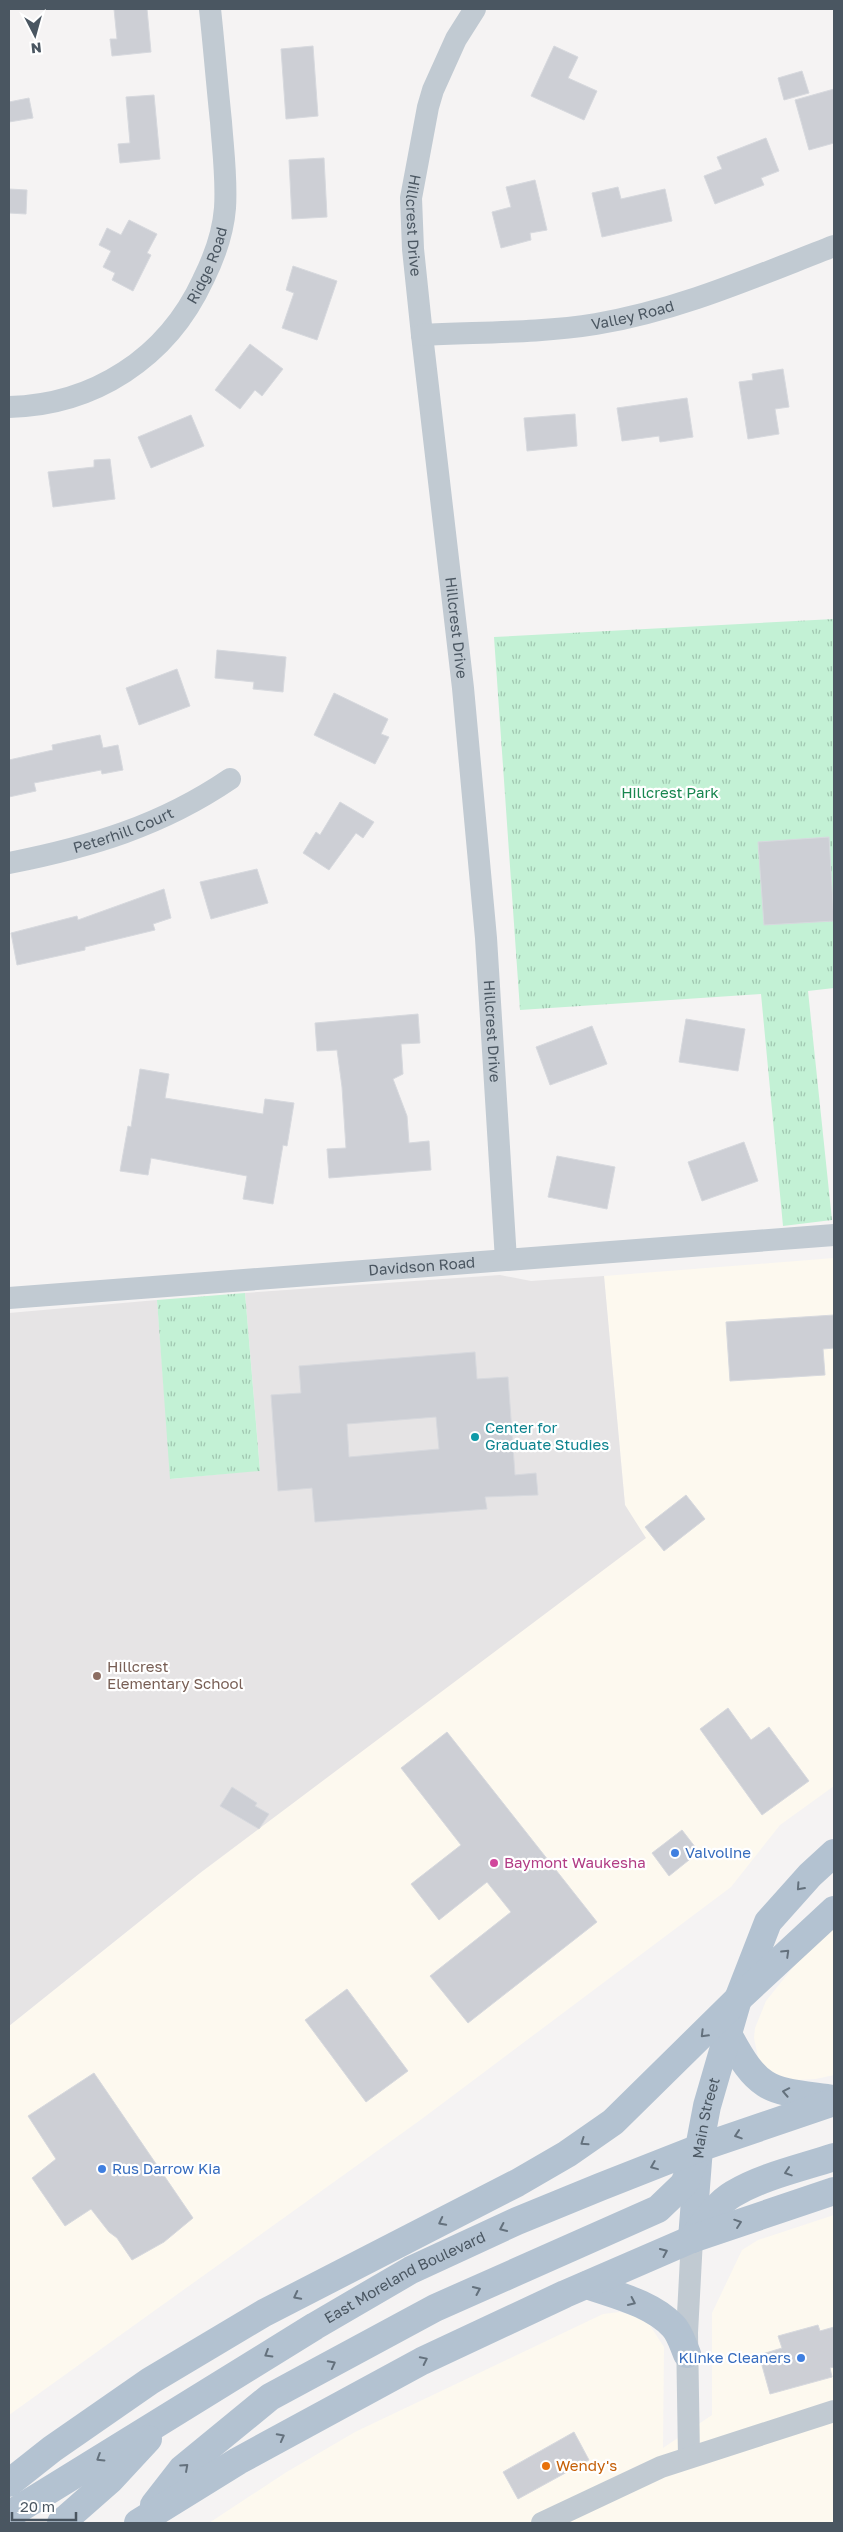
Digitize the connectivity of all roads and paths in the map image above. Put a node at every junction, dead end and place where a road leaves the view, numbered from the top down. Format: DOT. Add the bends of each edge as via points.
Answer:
graph roads {
  1 [pos="210,9"];
  2 [pos="475,9"];
  3 [pos="834,246"];
  4 [pos="422,335"];
  5 [pos="9,407"];
  6 [pos="230,779"];
  7 [pos="9,863"];
  8 [pos="834,1235"];
  9 [pos="506,1260"];
  10 [pos="9,1298"];
  11 [pos="834,1853"];
  12 [pos="834,1910"];
  13 [pos="738,1999"];
  14 [pos="728,2034"];
  15 [pos="834,2100"];
  16 [pos="699,2148"];
  17 [pos="834,2157"];
  18 [pos="834,2191"];
  19 [pos="692,2239"];
  20 [pos="586,2285"];
  21 [pos="687,2354"];
  22 [pos="834,2411"];
  23 [pos="171,2414"];
  24 [pos="689,2456"];
  25 [pos="9,2483"];
  26 [pos="9,2515"];
  27 [pos="141,2521"];
  28 [pos="61,2523"];
  29 [pos="542,2523"];
  1 -- 5 [label="street, Ridge Road" via="225,176 225,210 213,260 191,306 154,350 99,387 57,402"];
  2 -- 4 [label="street, Hillcrest Drive" via="456,39 433,90 411,198"];
  3 -- 4 [label="street, Valley Road" via="694,300 646,314 595,324"];
  4 -- 9 [label="street, Hillcrest Drive" via="464,688 486,938"];
  6 -- 7 [label="street, Peterhill Court" via="200,800 161,819 118,835"];
  8 -- 9 [label="street, Davidson Road"];
  9 -- 10 [label="street, Davidson Road"];
  11 -- 13 [label="main road, Main Street, one-way" via="768,1922"];
  13 -- 12 [label="main road, one-way"];
  13 -- 14 [label="main road, Main Street"];
  13 -- 25 [label="main road, one-way" via="613,2122 567,2154 264,2313 150,2381"];
  15 -- 14 [label="main road, one-way" via="781,2092 766,2086 742,2062"];
  14 -- 16 [label="main road, Main Street" via="707,2106"];
  15 -- 16 [label="main road, East Moreland Boulevard, one-way"];
  16 -- 19 [label="main road, Main Street"];
  16 -- 23 [label="main road, East Moreland Boulevard, one-way" via="517,2222 411,2270"];
  27 -- 16 [label="main road, one-way" via="182,2469 270,2397 435,2308 658,2209 684,2184"];
  17 -- 19 [label="main road, one-way" via="771,2177 732,2194"];
  19 -- 18 [label="main road, one-way"];
  20 -- 19 [label="main road, one-way"];
  19 -- 21 [label="street"];
  20 -- 21 [label="main road, one-way" via="659,2314 675,2327"];
  27 -- 20 [label="main road, one-way" via="238,2461 422,2361"];
  21 -- 24 [label="street"];
  22 -- 24 [label="street"];
  23 -- 26 [label="main road, East Moreland Boulevard, one-way"];
  23 -- 28 [label="main road" via="110,2480"];
  24 -- 29 [label="street"];
}
